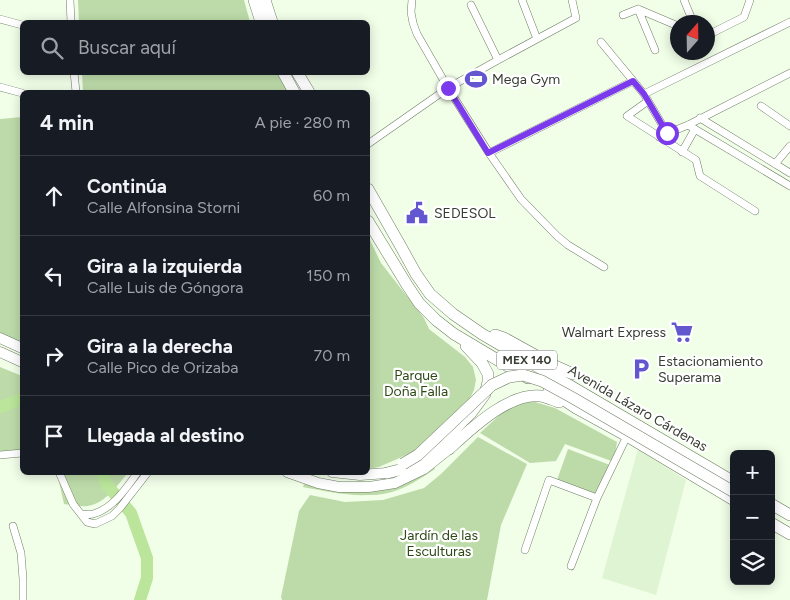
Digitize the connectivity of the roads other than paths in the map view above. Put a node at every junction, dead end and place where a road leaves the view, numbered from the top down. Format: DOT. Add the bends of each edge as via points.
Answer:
graph roads {
  1 [pos="70,0"];
  2 [pos="253,0"];
  3 [pos="265,0"];
  4 [pos="272,0"];
  5 [pos="412,0"];
  6 [pos="522,0"];
  7 [pos="572,0"];
  8 [pos="684,0"];
  9 [pos="750,0"];
  10 [pos="471,5"];
  11 [pos="638,9"];
  12 [pos="623,15"];
  13 [pos="690,15"];
  14 [pos="259,18"];
  15 [pos="0,19"];
  16 [pos="71,20"];
  17 [pos="272,20"];
  18 [pos="273,20"];
  19 [pos="790,22"];
  20 [pos="670,23"];
  21 [pos="20,24"];
  22 [pos="715,32"];
  23 [pos="537,39"];
  24 [pos="600,42"];
  25 [pos="656,50"];
  26 [pos="498,60"];
  27 [pos="790,73"];
  28 [pos="74,75"];
  29 [pos="285,75"];
  30 [pos="299,75"];
  31 [pos="633,81"];
  32 [pos="0,87"];
  33 [pos="448,88"];
  34 [pos="76,90"];
  35 [pos="293,90"];
  36 [pos="308,90"];
  37 [pos="20,92"];
  38 [pos="646,98"];
  39 [pos="760,106"];
  40 [pos="700,118"];
  41 [pos="688,125"];
  42 [pos="790,126"];
  43 [pos="696,129"];
  44 [pos="667,133"];
  45 [pos="659,137"];
  46 [pos="370,143"];
  47 [pos="790,146"];
  48 [pos="682,152"];
  49 [pos="488,153"];
  50 [pos="775,164"];
  51 [pos="790,173"];
  52 [pos="790,186"];
  53 [pos="370,193"];
  54 [pos="755,211"];
  55 [pos="370,225"];
  56 [pos="604,267"];
  57 [pos="454,334"];
  58 [pos="482,334"];
  59 [pos="0,338"];
  60 [pos="20,347"];
  61 [pos="0,352"];
  62 [pos="20,361"];
  63 [pos="573,374"];
  64 [pos="576,408"];
  65 [pos="627,436"];
  66 [pos="449,448"];
  67 [pos="20,453"];
  68 [pos="0,455"];
  69 [pos="387,473"];
  70 [pos="370,474"];
  71 [pos="61,475"];
  72 [pos="136,475"];
  73 [pos="145,475"];
  74 [pos="295,475"];
  75 [pos="730,480"];
  76 [pos="730,490"];
  77 [pos="124,497"];
  78 [pos="597,498"];
  79 [pos="730,498"];
  80 [pos="775,508"];
  81 [pos="81,514"];
  82 [pos="775,515"];
  83 [pos="788,520"];
  84 [pos="775,525"];
  85 [pos="13,526"];
  86 [pos="790,534"];
  87 [pos="525,550"];
  88 [pos="571,566"];
  89 [pos="23,600"];
  1 -- 16 [label="street"];
  2 -- 14 [label="highway"];
  3 -- 17 [label="highway"];
  4 -- 18 [label="highway"];
  5 -- 33 [label="street" via="411,12 417,34"];
  6 -- 23 [label="street"];
  7 -- 23 [label="street" via="576,18"];
  8 -- 13 [label="street"];
  9 -- 22 [label="street" via="744,17"];
  10 -- 26 [label="street"];
  11 -- 12 [label="street"];
  11 -- 20 [label="street"];
  11 -- 25 [label="street"];
  15 -- 21 [label="street"];
  19 -- 38 [label="street"];
  23 -- 26 [label="street"];
  24 -- 31 [label="street"];
  26 -- 33 [label="street"];
  27 -- 40 [label="street"];
  28 -- 34 [label="street"];
  29 -- 35 [label="highway"];
  30 -- 36 [label="highway"];
  31 -- 38 [label="street"];
  31 -- 49 [label="street"];
  32 -- 37 [label="street"];
  33 -- 46 [label="street"];
  33 -- 49 [label="street"];
  38 -- 44 [label="street"];
  38 -- 45 [label="street" via="627,116"];
  39 -- 42 [label="street"];
  40 -- 41 [label="street"];
  40 -- 50 [label="street"];
  41 -- 43 [label="street"];
  41 -- 44 [label="street"];
  43 -- 48 [label="street"];
  43 -- 52 [label="street"];
  44 -- 45 [label="street"];
  45 -- 48 [label="street"];
  47 -- 50 [label="street"];
  48 -- 54 [label="street" via="696,160 700,176"];
  49 -- 56 [label="street" via="521,199 557,236"];
  50 -- 51 [label="street"];
  53 -- 58 [label="highway, Avenida Lázaro Cárdenas / MEX 140" via="430,294"];
  55 -- 57 [label="highway, MEX 140" via="419,302"];
  57 -- 64 [label="highway, MEX 140"];
  57 -- 69 [label="highway" via="485,367 488,374 485,394 471,413 428,455 403,469"];
  58 -- 63 [label="highway" via="504,338"];
  58 -- 75 [label="highway, Avenida Lázaro Cárdenas / MEX 140"];
  59 -- 60 [label="main road"];
  61 -- 62 [label="main road"];
  64 -- 65 [label="highway, MEX 140"];
  64 -- 66 [label="highway" via="542,396 513,401 476,424"];
  65 -- 78 [label="street"];
  65 -- 79 [label="highway, MEX 140"];
  66 -- 74 [label="main road" via="424,469 395,483 370,488 340,487"];
  67 -- 68 [label="street"];
  69 -- 70 [label="main road"];
  69 -- 76 [label="highway, bridge" via="418,455 492,385 523,375 573,398"];
  71 -- 81 [label="street" via="73,504"];
  72 -- 77 [label="street"];
  73 -- 77 [label="street"];
  77 -- 81 [label="street" via="92,514"];
  77 -- 81 [label="street" via="120,508 107,520 95,524 87,522"];
  78 -- 87 [label="street" via="549,480"];
  78 -- 88 [label="street"];
  80 -- 83 [label="highway"];
  82 -- 83 [label="highway"];
  84 -- 86 [label="highway"];
  85 -- 89 [label="street" via="21,553"];
}
